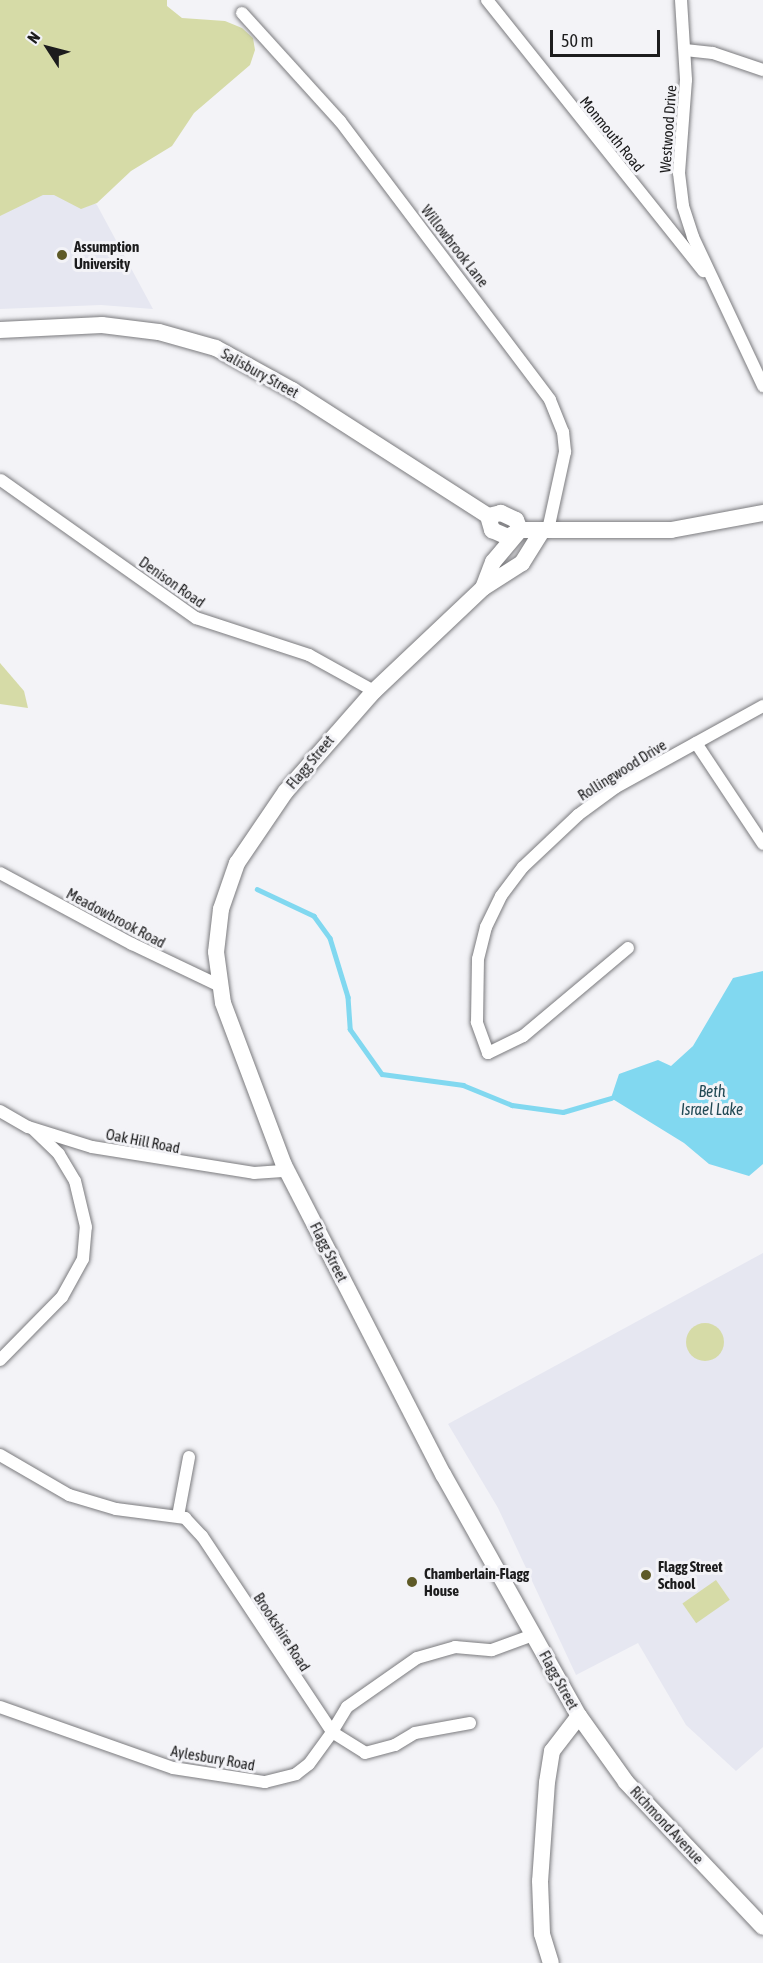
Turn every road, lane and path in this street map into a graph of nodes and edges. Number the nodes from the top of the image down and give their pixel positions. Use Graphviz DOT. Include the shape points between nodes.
graph roads {
  1 [pos="487,0"];
  2 [pos="681,0"];
  3 [pos="242,13"];
  4 [pos="686,50"];
  5 [pos="763,70"];
  6 [pos="715,286"];
  7 [pos="0,330"];
  8 [pos="763,386"];
  9 [pos="1,480"];
  10 [pos="763,513"];
  11 [pos="520,530"];
  12 [pos="545,531"];
  13 [pos="483,588"];
  14 [pos="374,691"];
  15 [pos="763,706"];
  16 [pos="696,743"];
  17 [pos="763,844"];
  18 [pos="0,873"];
  19 [pos="628,948"];
  20 [pos="220,986"];
  21 [pos="0,1111"];
  22 [pos="28,1126"];
  23 [pos="286,1171"];
  24 [pos="0,1360"];
  25 [pos="0,1455"];
  26 [pos="189,1457"];
  27 [pos="178,1516"];
  28 [pos="533,1635"];
  29 [pos="0,1707"];
  30 [pos="579,1716"];
  31 [pos="470,1723"];
  32 [pos="333,1732"];
  33 [pos="763,1927"];
  34 [pos="552,1963"];
  1 -- 6 [label="street, Monmouth Road"];
  2 -- 4 [label="street, Westwood Drive"];
  3 -- 12 [label="street, Willowbrook Lane" via="340,121 543,387 557,413 565,442 562,472"];
  4 -- 5 [label="street" via="713,53"];
  4 -- 6 [label="street, Westwood Drive" via="680,189 687,222"];
  6 -- 8 [label="street, Westwood Drive"];
  7 -- 11 [label="street, Salisbury Street" via="111,325 159,332 216,348 292,390 488,516 492,530 508,537"];
  9 -- 14 [label="street, Denison Road" via="196,618 309,655"];
  10 -- 12 [label="street, Salisbury Street" via="671,530"];
  11 -- 12 [label="street, Salisbury Street"];
  11 -- 13 [label="street, Flagg Street" via="493,562"];
  12 -- 13 [label="street, Flagg Street" via="522,563"];
  13 -- 14 [label="street, Flagg Street"];
  14 -- 20 [label="street, Flagg Street" via="286,791 237,863 218,923"];
  15 -- 16 [label="street, Rollingwood Drive"];
  16 -- 17 [label="street"];
  16 -- 19 [label="street, Rollingwood Drive" via="616,787 578,815 523,867 501,896 486,927 478,959 477,1022 488,1053 523,1036"];
  18 -- 20 [label="street, Meadowbrook Road"];
  20 -- 23 [label="street, Flagg Street" via="254,1093"];
  21 -- 22 [label="street, Oak Hill Road"];
  22 -- 23 [label="street, Oak Hill Road" via="92,1147 178,1164 254,1173"];
  22 -- 24 [label="street" via="59,1154 75,1181 83,1210 85,1244 78,1273 62,1298"];
  23 -- 28 [label="street, Flagg Street" via="443,1474"];
  25 -- 27 [label="street" via="69,1495 116,1509"];
  26 -- 27 [label="street"];
  27 -- 32 [label="street, Brookshire Road" via="202,1536"];
  28 -- 30 [label="street, Flagg Street"];
  28 -- 32 [label="street" via="492,1650 455,1647 417,1658 347,1707"];
  29 -- 32 [label="street, Aylesbury Road" via="144,1759 248,1781 265,1782 296,1774 309,1764"];
  30 -- 33 [label="street, Richmond Avenue" via="626,1782"];
  30 -- 34 [label="street, Flagg Street" via="552,1751 547,1782 540,1881 542,1934"];
  31 -- 32 [label="street" via="415,1732 395,1745 365,1753"];
}
